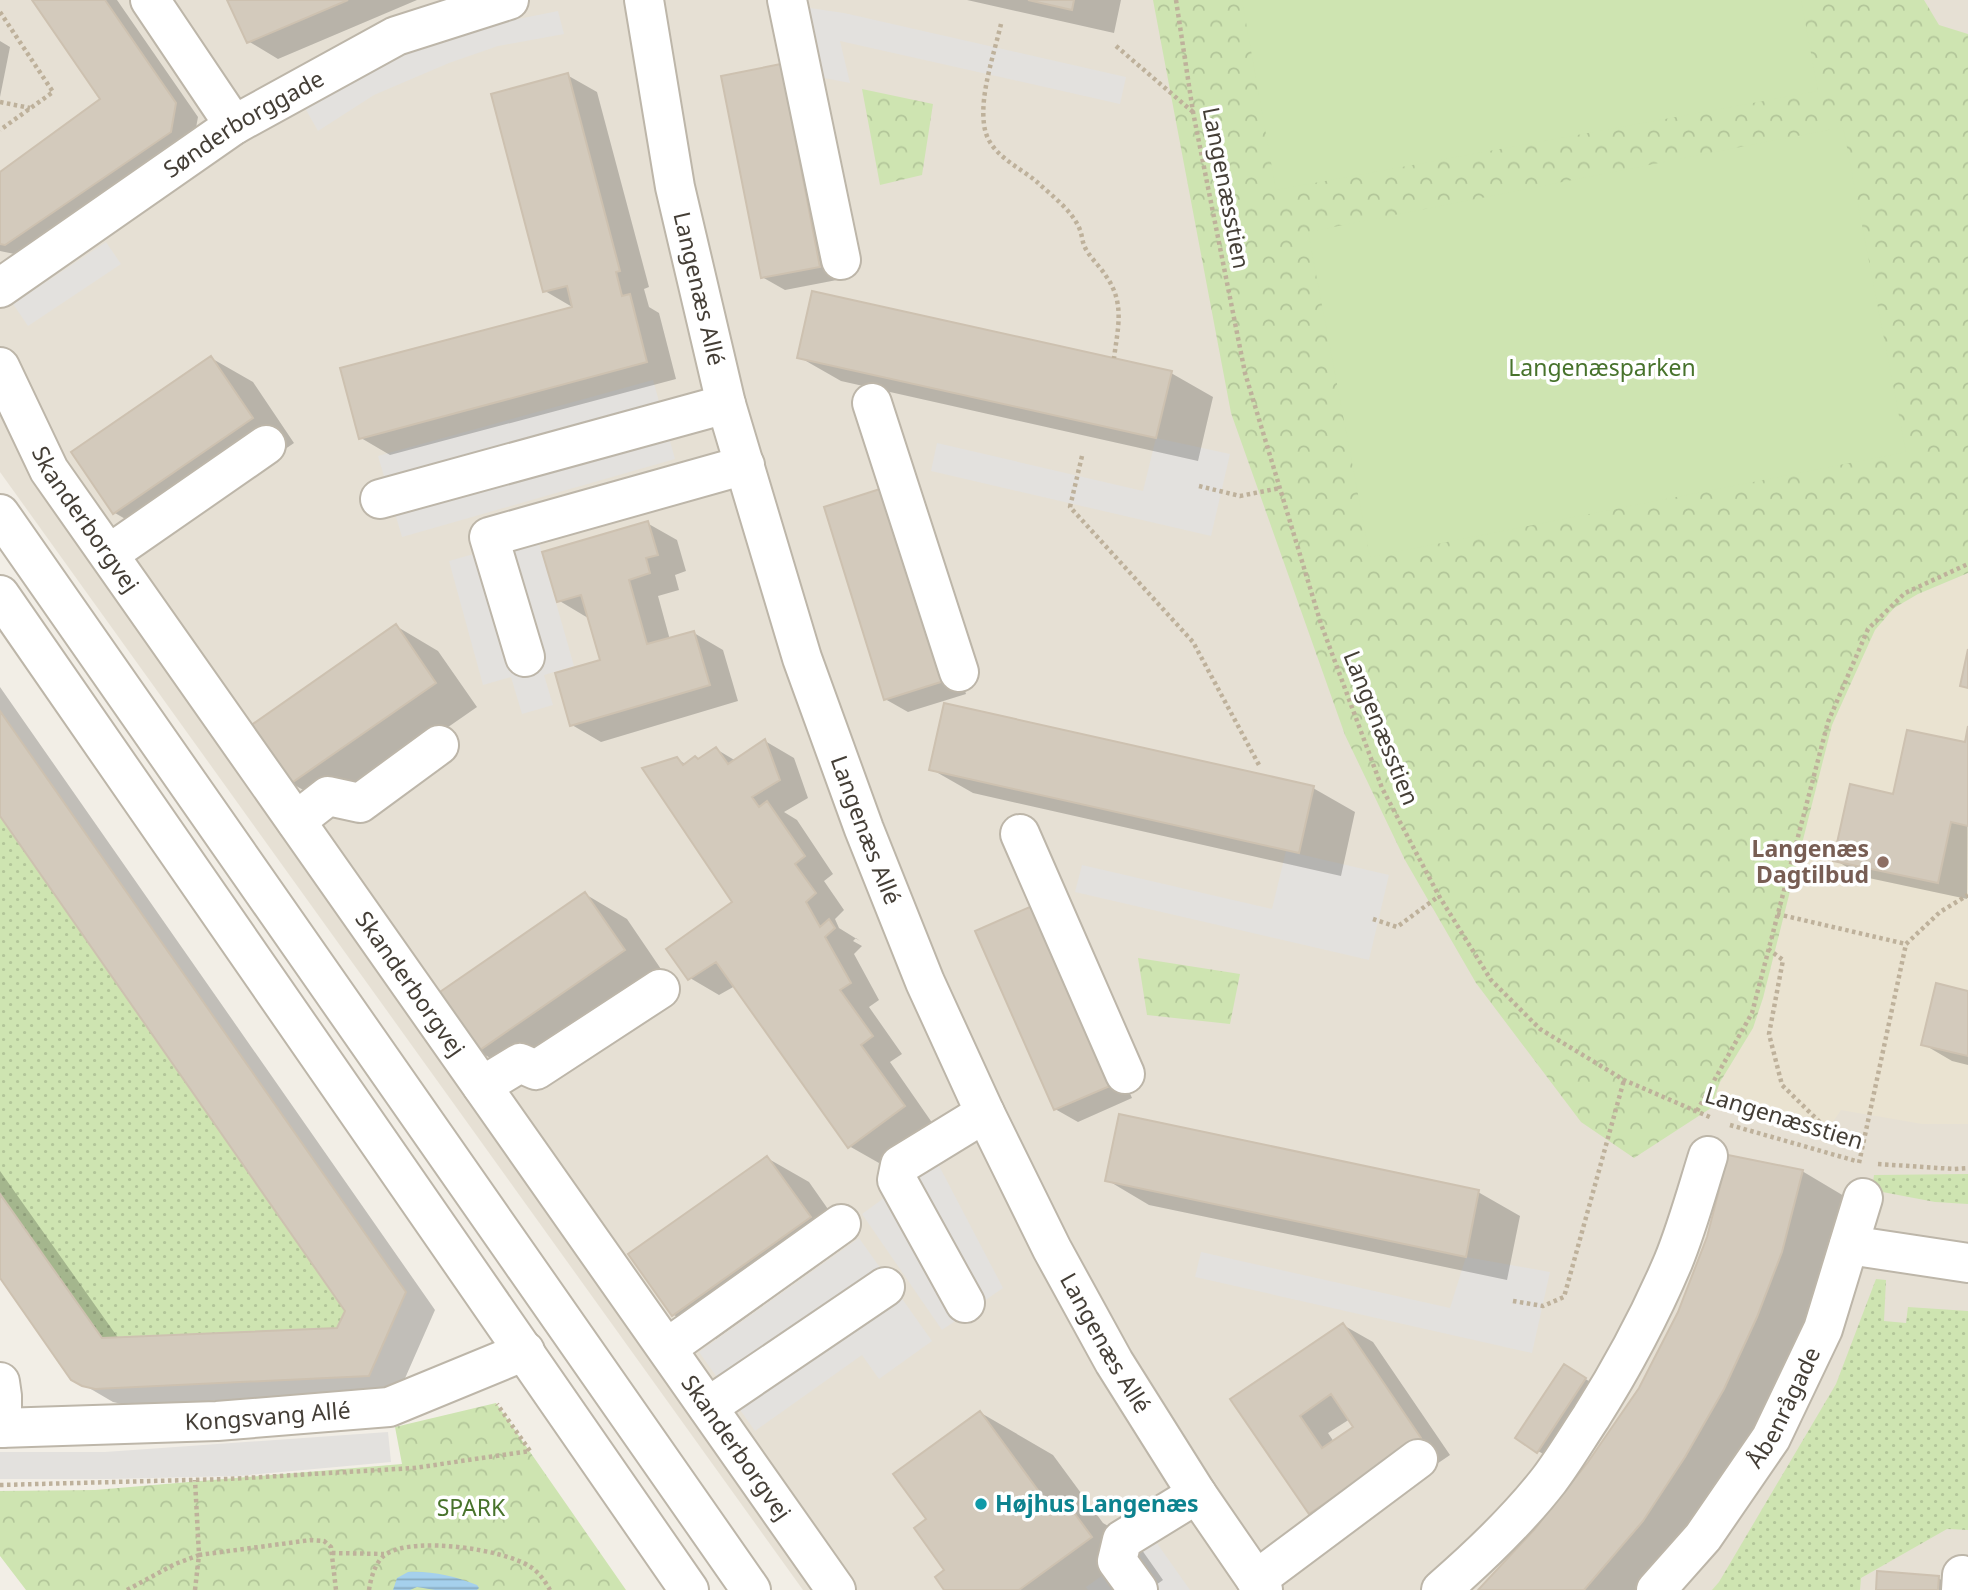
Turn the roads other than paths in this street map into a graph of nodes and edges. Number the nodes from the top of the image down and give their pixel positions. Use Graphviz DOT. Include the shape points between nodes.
graph roads {
  1 [pos="150,0"];
  2 [pos="509,0"];
  3 [pos="644,0"];
  4 [pos="787,0"];
  5 [pos="234,125"];
  6 [pos="841,260"];
  7 [pos="0,289"];
  8 [pos="0,367"];
  9 [pos="872,403"];
  10 [pos="726,404"];
  11 [pos="266,444"];
  12 [pos="745,465"];
  13 [pos="380,499"];
  14 [pos="0,514"];
  15 [pos="109,554"];
  16 [pos="0,595"];
  17 [pos="525,657"];
  18 [pos="959,671"];
  19 [pos="439,745"];
  20 [pos="296,821"];
  21 [pos="1020,834"];
  22 [pos="660,989"];
  23 [pos="1125,1074"];
  24 [pos="482,1086"];
  25 [pos="985,1113"];
  26 [pos="1717,1133"];
  27 [pos="1861,1180"];
  28 [pos="841,1224"];
  29 [pos="1849,1245"];
  30 [pos="1968,1263"];
  31 [pos="885,1287"];
  32 [pos="965,1303"];
  33 [pos="667,1349"];
  34 [pos="525,1352"];
  35 [pos="0,1382"];
  36 [pos="708,1407"];
  37 [pos="1,1428"];
  38 [pos="1418,1459"];
  39 [pos="1197,1494"];
  40 [pos="1259,1585"];
  41 [pos="688,1590"];
  42 [pos="751,1590"];
  43 [pos="836,1590"];
  44 [pos="1138,1590"];
  45 [pos="1441,1590"];
  46 [pos="1656,1590"];
  1 -- 5 [label="street"];
  2 -- 5 [label="street, Sønderborggade" via="396,36"];
  3 -- 10 [label="street, Langenæs Allé" via="675,187"];
  4 -- 6 [label="street"];
  5 -- 7 [label="street, Sønderborggade"];
  8 -- 15 [label="street, Skanderborgvej" via="49,470"];
  9 -- 18 [label="street"];
  10 -- 12 [label="street, Langenæs Allé"];
  10 -- 13 [label="street"];
  11 -- 15 [label="street"];
  12 -- 17 [label="street" via="489,537"];
  12 -- 25 [label="street, Langenæs Allé" via="802,658 864,829 925,982"];
  14 -- 42 [label="street"];
  15 -- 20 [label="street, Skanderborgvej"];
  16 -- 34 [label="street"];
  19 -- 20 [label="street" via="360,803 328,796"];
  20 -- 24 [label="street, Skanderborgvej"];
  21 -- 23 [label="street"];
  22 -- 24 [label="street" via="536,1070 520,1063"];
  24 -- 33 [label="street, Skanderborgvej"];
  25 -- 32 [label="street" via="900,1165 897,1180"];
  25 -- 39 [label="street, Langenæs Allé" via="1114,1362"];
  26 -- 45 [label="street" via="1673,1261 1611,1385 1549,1480"];
  27 -- 29 [label="street, Åbenrågade"];
  28 -- 33 [label="street"];
  29 -- 30 [label="street"];
  29 -- 46 [label="street, Åbenrågade" via="1823,1329 1771,1438 1703,1537"];
  31 -- 36 [label="street"];
  33 -- 36 [label="street, Skanderborgvej"];
  34 -- 37 [label="street, Kongsvang Allé" via="390,1407 217,1421"];
  34 -- 41 [label="street"];
  35 -- 37 [label="street"];
  36 -- 43 [label="street, Skanderborgvej"];
  38 -- 40 [label="street"];
  39 -- 40 [label="street, Langenæs Allé"];
  39 -- 44 [label="street" via="1122,1540 1117,1561"];
}
